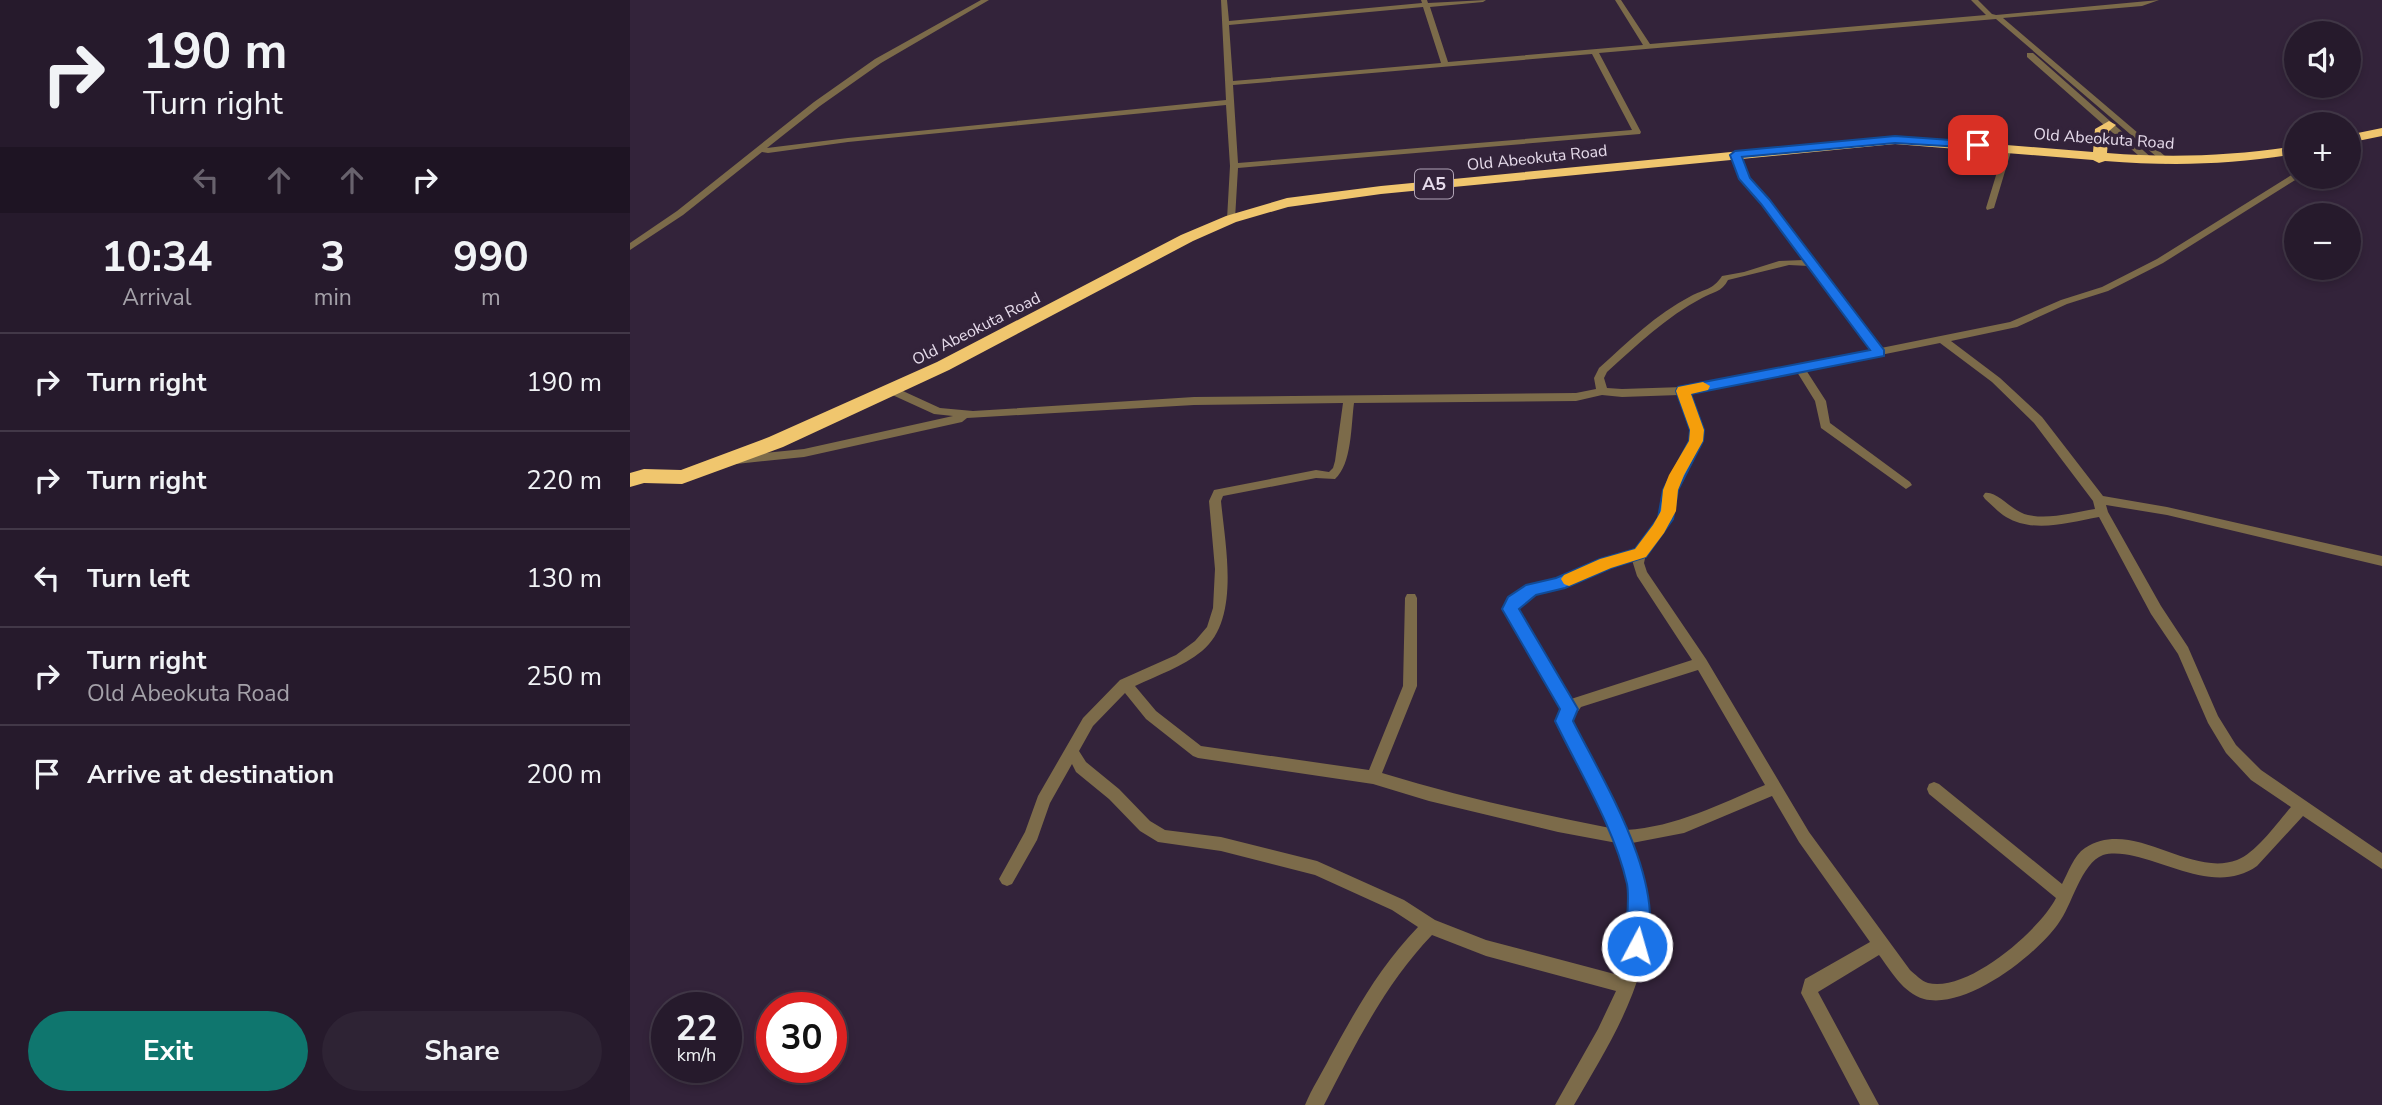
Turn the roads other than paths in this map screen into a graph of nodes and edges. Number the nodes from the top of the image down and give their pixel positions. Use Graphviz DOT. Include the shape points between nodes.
graph roads {
  1 [pos="986,0"];
  2 [pos="1224,0"];
  3 [pos="1483,0"];
  4 [pos="1618,0"];
  5 [pos="1974,0"];
  6 [pos="2155,0"];
  7 [pos="1425,3"];
  8 [pos="1992,17"];
  9 [pos="1224,23"];
  10 [pos="1647,46"];
  11 [pos="1594,51"];
  12 [pos="1446,64"];
  13 [pos="1231,83"];
  14 [pos="1229,102"];
  15 [pos="2109,125"];
  16 [pos="2124,125"];
  17 [pos="2382,132"];
  18 [pos="2361,136"];
  19 [pos="761,148"];
  20 [pos="2008,148"];
  21 [pos="2284,152"];
  22 [pos="1735,155"];
  23 [pos="2099,159"];
  24 [pos="2150,161"];
  25 [pos="2168,162"];
  26 [pos="1234,166"];
  27 [pos="2284,184"];
  28 [pos="1990,208"];
  29 [pos="1231,219"];
  30 [pos="630,247"];
  31 [pos="1812,264"];
  32 [pos="1943,340"];
  33 [pos="1879,353"];
  34 [pos="1798,367"];
  35 [pos="892,390"];
  36 [pos="1602,391"];
  37 [pos="1683,391"];
  38 [pos="1349,400"];
  39 [pos="973,415"];
  40 [pos="728,461"];
  41 [pos="630,480"];
  42 [pos="1906,485"];
  43 [pos="1989,496"];
  44 [pos="2101,506"];
  45 [pos="1640,553"];
  46 [pos="2382,561"];
  47 [pos="1411,598"];
  48 [pos="1701,663"];
  49 [pos="1125,684"];
  50 [pos="1569,709"];
  51 [pos="1071,750"];
  52 [pos="1373,777"];
  53 [pos="1774,788"];
  54 [pos="1934,789"];
  55 [pos="2300,808"];
  56 [pos="1621,837"];
  57 [pos="2382,862"];
  58 [pos="1007,879"];
  59 [pos="2066,897"];
  60 [pos="1430,926"];
  61 [pos="1881,945"];
  62 [pos="1626,985"];
  63 [pos="1314,1105"];
  64 [pos="1564,1105"];
  65 [pos="1870,1105"];
  1 -- 19 [label="street" via="878,61"];
  2 -- 9 [label="street"];
  3 -- 7 [label="street"];
  4 -- 10 [label="street"];
  5 -- 8 [label="street"];
  6 -- 8 [label="street"];
  7 -- 9 [label="street"];
  7 -- 12 [label="street"];
  8 -- 10 [label="street"];
  8 -- 15 [label="street"];
  8 -- 16 [label="street"];
  9 -- 13 [label="street"];
  10 -- 11 [label="street"];
  11 -- 12 [label="street"];
  11 -- 26 [label="street" via="1637,132"];
  12 -- 13 [label="street"];
  13 -- 14 [label="street"];
  14 -- 19 [label="street" via="768,151"];
  14 -- 26 [label="street"];
  15 -- 16 [label="street"];
  15 -- 23 [label="highway" via="2102,129"];
  15 -- 24 [label="street"];
  16 -- 25 [label="street"];
  17 -- 18 [label="highway"];
  19 -- 30 [label="street"];
  20 -- 22 [label="highway, Old Abeokuta Road / A5" via="1895,140"];
  20 -- 23 [label="highway, Old Abeokuta Road / A5"];
  20 -- 28 [label="street"];
  21 -- 25 [label="highway, Old Abeokuta Road / A5"];
  22 -- 29 [label="highway, Old Abeokuta Road / A5" via="1329,196"];
  22 -- 31 [label="street" via="1744,179"];
  23 -- 24 [label="highway, Old Abeokuta Road / A5"];
  24 -- 25 [label="highway, Old Abeokuta Road / A5"];
  26 -- 29 [label="street"];
  27 -- 32 [label="street" via="2208,233 2105,289 2013,325"];
  29 -- 35 [label="highway, Old Abeokuta Road / A5" via="1153,254"];
  31 -- 33 [label="street"];
  31 -- 36 [label="street" via="1785,261 1744,278 1725,278 1720,287 1677,306 1603,370 1599,378"];
  32 -- 33 [label="street"];
  32 -- 44 [label="street" via="1996,380 2038,420"];
  33 -- 34 [label="street"];
  34 -- 37 [label="street"];
  34 -- 42 [label="street" via="1817,393 1825,425"];
  35 -- 39 [label="street" via="938,411"];
  35 -- 40 [label="highway, Old Abeokuta Road / A5"];
  36 -- 37 [label="street"];
  36 -- 38 [label="street" via="1576,397"];
  37 -- 45 [label="street" via="1697,430 1696,441 1671,490 1665,519"];
  38 -- 39 [label="street" via="1194,401"];
  38 -- 49 [label="street" via="1341,461 1331,476 1316,474 1218,493 1221,569 1213,629 1181,659"];
  39 -- 40 [label="street" via="804,453"];
  40 -- 41 [label="highway, Old Abeokuta Road / A5" via="682,477"];
  43 -- 44 [label="street" via="2024,520"];
  44 -- 46 [label="street" via="2167,511"];
  44 -- 55 [label="street" via="2183,651 2231,748 2256,775"];
  45 -- 48 [label="street" via="1641,573"];
  45 -- 50 [label="street" via="1559,584 1532,589 1513,602 1511,609"];
  47 -- 52 [label="street" via="1410,686"];
  48 -- 50 [label="street"];
  48 -- 53 [label="street"];
  49 -- 51 [label="street" via="1088,722"];
  49 -- 52 [label="street" via="1152,715 1198,752"];
  50 -- 56 [label="street" via="1564,721"];
  51 -- 58 [label="street"];
  51 -- 60 [label="street" via="1081,767 1163,837 1222,844 1317,868 1398,905"];
  52 -- 56 [label="street"];
  53 -- 56 [label="street" via="1684,826"];
  53 -- 61 [label="street"];
  54 -- 59 [label="street"];
  55 -- 57 [label="street"];
  55 -- 59 [label="street" via="2245,865 2228,871 2197,868 2107,845 2089,854"];
  56 -- 62 [label="street" via="1640,905 1637,946"];
  59 -- 61 [label="street" via="2053,919 2020,950 1980,979 1945,993 1924,991 1904,976"];
  60 -- 62 [label="street" via="1486,948"];
  60 -- 63 [label="street" via="1383,979"];
  61 -- 65 [label="street" via="1811,985 1809,993"];
  62 -- 64 [label="street" via="1611,1025"];
}
